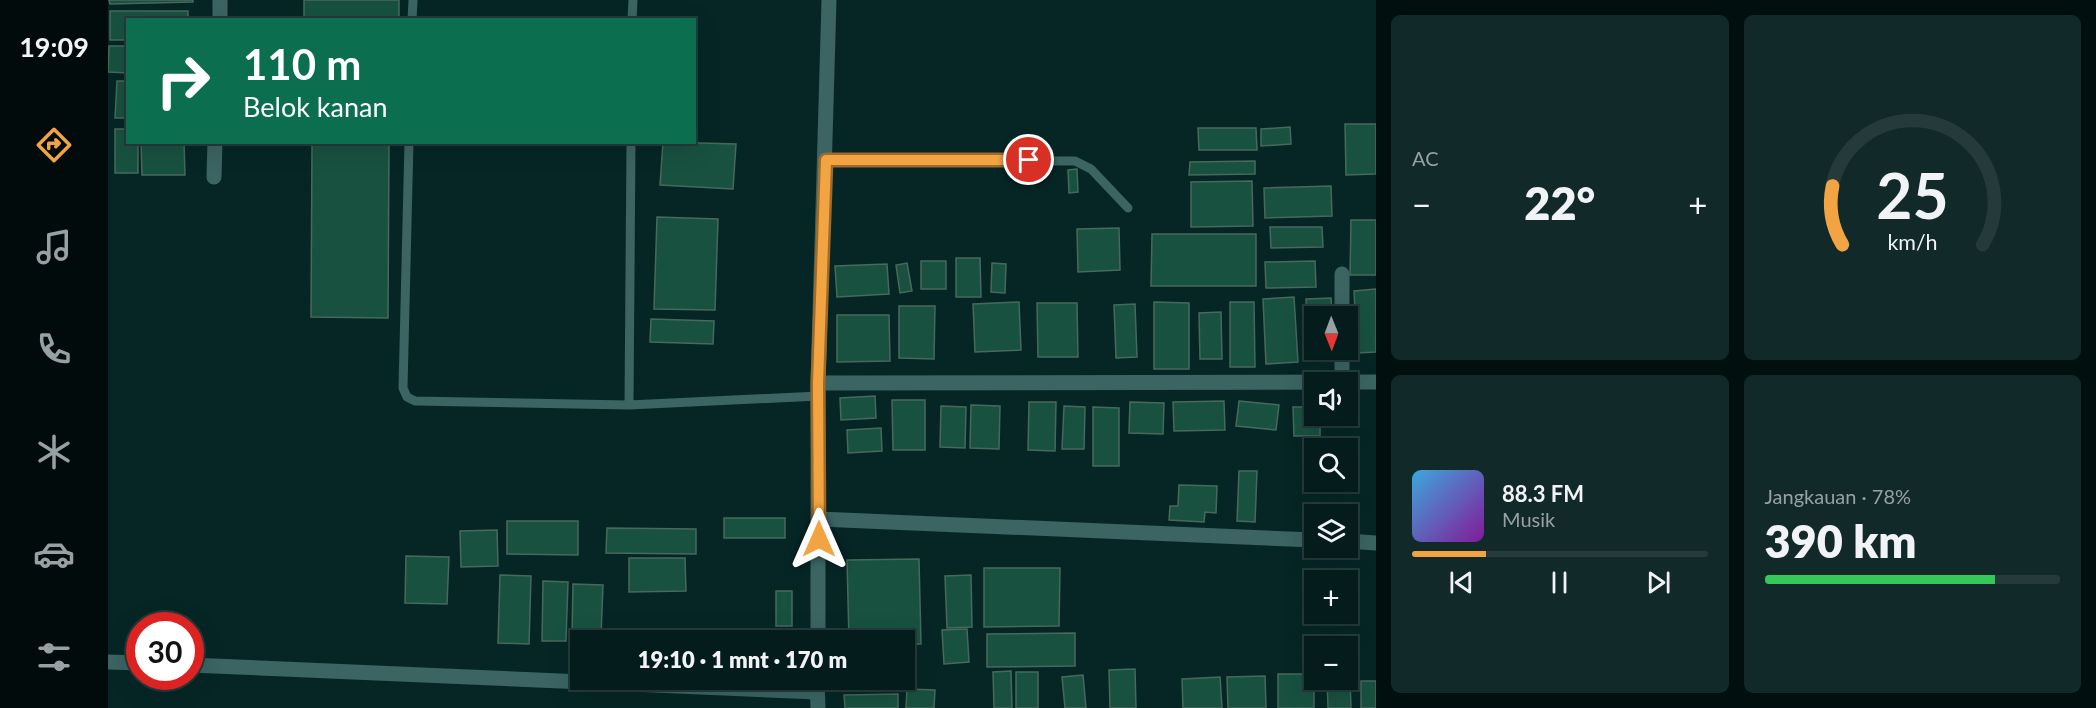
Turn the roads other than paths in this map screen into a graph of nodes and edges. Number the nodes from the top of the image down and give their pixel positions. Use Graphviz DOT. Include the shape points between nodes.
graph roads {
  1 [pos="220,0"];
  2 [pos="413,0"];
  3 [pos="633,0"];
  4 [pos="829,0"];
  5 [pos="220,18"];
  6 [pos="412,18"];
  7 [pos="632,18"];
  8 [pos="215,144"];
  9 [pos="410,144"];
  10 [pos="632,144"];
  11 [pos="826,160"];
  12 [pos="214,177"];
  13 [pos="1128,208"];
  14 [pos="1342,274"];
  15 [pos="1342,306"];
  16 [pos="1376,381"];
  17 [pos="1358,382"];
  18 [pos="1304,383"];
  19 [pos="819,390"];
  20 [pos="630,405"];
  21 [pos="819,519"];
  22 [pos="1304,540"];
  23 [pos="1358,542"];
  24 [pos="1376,543"];
  25 [pos="818,630"];
  26 [pos="108,662"];
  27 [pos="126,663"];
  28 [pos="204,665"];
  29 [pos="570,678"];
  30 [pos="817,690"];
  31 [pos="818,708"];
  1 -- 5 [label="street"];
  2 -- 6 [label="lane"];
  3 -- 7 [label="lane"];
  4 -- 11 [label="street"];
  8 -- 12 [label="street"];
  9 -- 20 [label="lane" via="404,388 407,397 415,401"];
  10 -- 20 [label="lane"];
  11 -- 13 [label="lane" via="1075,161 1091,169"];
  11 -- 19 [label="street"];
  14 -- 15 [label="street"];
  16 -- 17 [label="street"];
  18 -- 19 [label="street"];
  19 -- 20 [label="lane"];
  19 -- 21 [label="street"];
  21 -- 22 [label="street"];
  21 -- 25 [label="street"];
  23 -- 24 [label="street"];
  26 -- 27 [label="street"];
  28 -- 29 [label="street"];
  30 -- 31 [label="street"];
}
